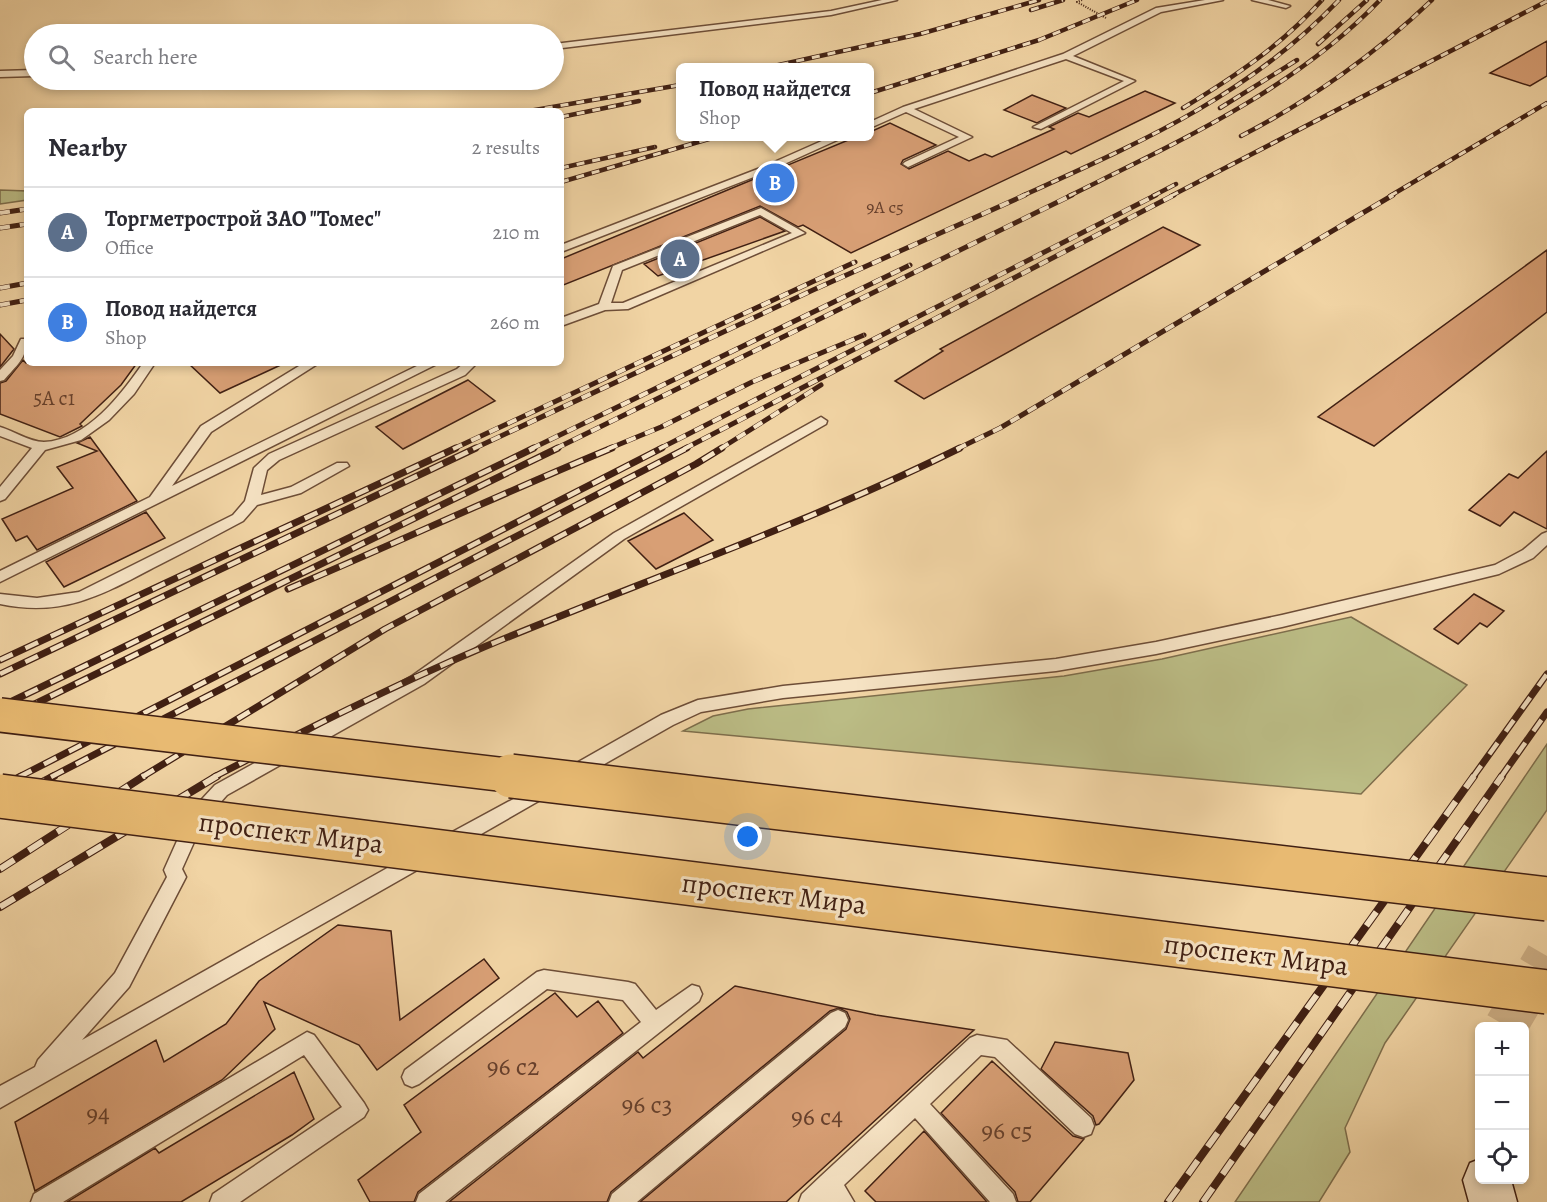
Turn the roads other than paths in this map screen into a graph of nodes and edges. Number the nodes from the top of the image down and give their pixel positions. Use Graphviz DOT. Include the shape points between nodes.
graph roads {
  1 [pos="893,0"];
  2 [pos="1219,0"];
  3 [pos="1256,0"];
  4 [pos="1286,6"];
  5 [pos="564,46"];
  6 [pos="1066,56"];
  7 [pos="0,74"];
  8 [pos="24,74"];
  9 [pos="906,109"];
  10 [pos="874,123"];
  11 [pos="1038,128"];
  12 [pos="830,141"];
  13 [pos="908,164"];
  14 [pos="564,248"];
  15 [pos="604,306"];
  16 [pos="564,321"];
  17 [pos="24,344"];
  18 [pos="146,366"];
  19 [pos="308,366"];
  20 [pos="427,366"];
  21 [pos="468,366"];
  22 [pos="0,377"];
  23 [pos="820,421"];
  24 [pos="0,431"];
  25 [pos="41,446"];
  26 [pos="342,466"];
  27 [pos="0,496"];
  28 [pos="153,502"];
  29 [pos="252,502"];
  30 [pos="1547,537"];
  31 [pos="0,577"];
  32 [pos="0,599"];
  33 [pos="0,716"];
  34 [pos="0,796"];
  35 [pos="1547,899"];
  36 [pos="1547,992"];
  37 [pos="692,994"];
  38 [pos="838,1020"];
  39 [pos="654,1023"];
  40 [pos="37,1076"];
  41 [pos="412,1077"];
  42 [pos="0,1098"];
  43 [pos="915,1104"];
  44 [pos="1083,1126"];
  45 [pos="829,1184"];
  46 [pos="1488,1184"];
  47 [pos="42,1202"];
  48 [pos="221,1202"];
  49 [pos="427,1202"];
  50 [pos="620,1202"];
  51 [pos="810,1202"];
  52 [pos="843,1202"];
  53 [pos="1005,1202"];
  54 [pos="1493,1202"];
  1 -- 5 [label="lane" via="831,13"];
  2 -- 6 [label="lane" via="1159,10"];
  3 -- 4 [label="lane"];
  6 -- 9 [label="lane"];
  6 -- 11 [label="lane" via="1131,81"];
  7 -- 8 [label="lane"];
  9 -- 10 [label="lane"];
  9 -- 13 [label="lane" via="967,137"];
  12 -- 14 [label="lane"];
  15 -- 15 [label="lane" via="624,307 800,233 761,211 617,268"];
  15 -- 16 [label="lane"];
  17 -- 22 [label="lane"];
  18 -- 25 [label="lane" via="134,387 73,441"];
  19 -- 28 [label="lane" via="206,429"];
  20 -- 28 [label="lane"];
  21 -- 29 [label="lane" via="274,457 261,468"];
  23 -- 40 [label="lane" via="619,536 418,680 221,790 196,817 173,870 177,877 122,980"];
  24 -- 25 [label="lane"];
  25 -- 27 [label="lane"];
  26 -- 29 [label="lane" via="296,490"];
  28 -- 31 [label="lane"];
  29 -- 32 [label="lane" via="238,518 77,599 31,605"];
  30 -- 40 [label="lane" via="1528,554 1499,569 1156,648 1056,665 783,692 698,706"];
  33 -- 35 [label="main road, bridge"];
  34 -- 36 [label="main road, проспект Мира, bridge"];
  37 -- 39 [label="lane"];
  38 -- 50 [label="lane"];
  39 -- 41 [label="lane" via="628,991 544,980"];
  39 -- 49 [label="lane"];
  40 -- 42 [label="lane"];
  43 -- 44 [label="lane" via="977,1045 1000,1047"];
  43 -- 45 [label="lane"];
  43 -- 53 [label="lane"];
  45 -- 51 [label="lane"];
  45 -- 52 [label="lane"];
  46 -- 54 [label="street"];
  47 -- 48 [label="lane" via="307,1042 357,1110"];
}
